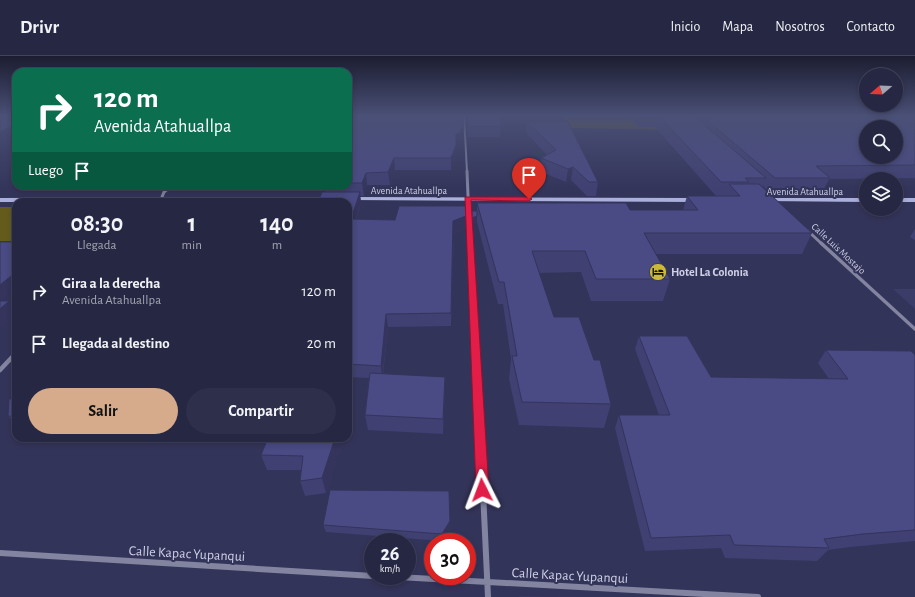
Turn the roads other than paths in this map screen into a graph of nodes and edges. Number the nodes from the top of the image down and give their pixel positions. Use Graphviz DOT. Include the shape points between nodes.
graph roads {
  1 [pos="465,140"];
  2 [pos="768,195"];
  3 [pos="467,198"];
  4 [pos="352,199"];
  5 [pos="0,200"];
  6 [pos="12,200"];
  7 [pos="704,200"];
  8 [pos="759,200"];
  9 [pos="774,200"];
  10 [pos="859,200"];
  11 [pos="903,200"];
  12 [pos="915,200"];
  13 [pos="780,205"];
  14 [pos="804,227"];
  15 [pos="915,329"];
  16 [pos="12,357"];
  17 [pos="0,370"];
  18 [pos="0,553"];
  19 [pos="364,575"];
  20 [pos="416,578"];
  21 [pos="487,582"];
  22 [pos="488,597"];
  23 [pos="758,597"];
  1 -- 3 [label="street"];
  2 -- 9 [label="street"];
  3 -- 4 [label="main road, Avenida Atahuallpa"];
  3 -- 7 [label="main road, Avenida Atahuallpa"];
  3 -- 21 [label="street"];
  5 -- 6 [label="main road"];
  8 -- 9 [label="main road, Avenida Atahuallpa"];
  9 -- 10 [label="main road, Avenida Atahuallpa"];
  9 -- 13 [label="street"];
  11 -- 12 [label="main road"];
  14 -- 15 [label="street, Calle Luis Mostajo"];
  16 -- 17 [label="street"];
  18 -- 19 [label="street, Calle Kapac Yupanqui"];
  20 -- 21 [label="street, Calle Kapac Yupanqui"];
  21 -- 22 [label="street"];
  21 -- 23 [label="street, Calle Kapac Yupanqui"];
}
